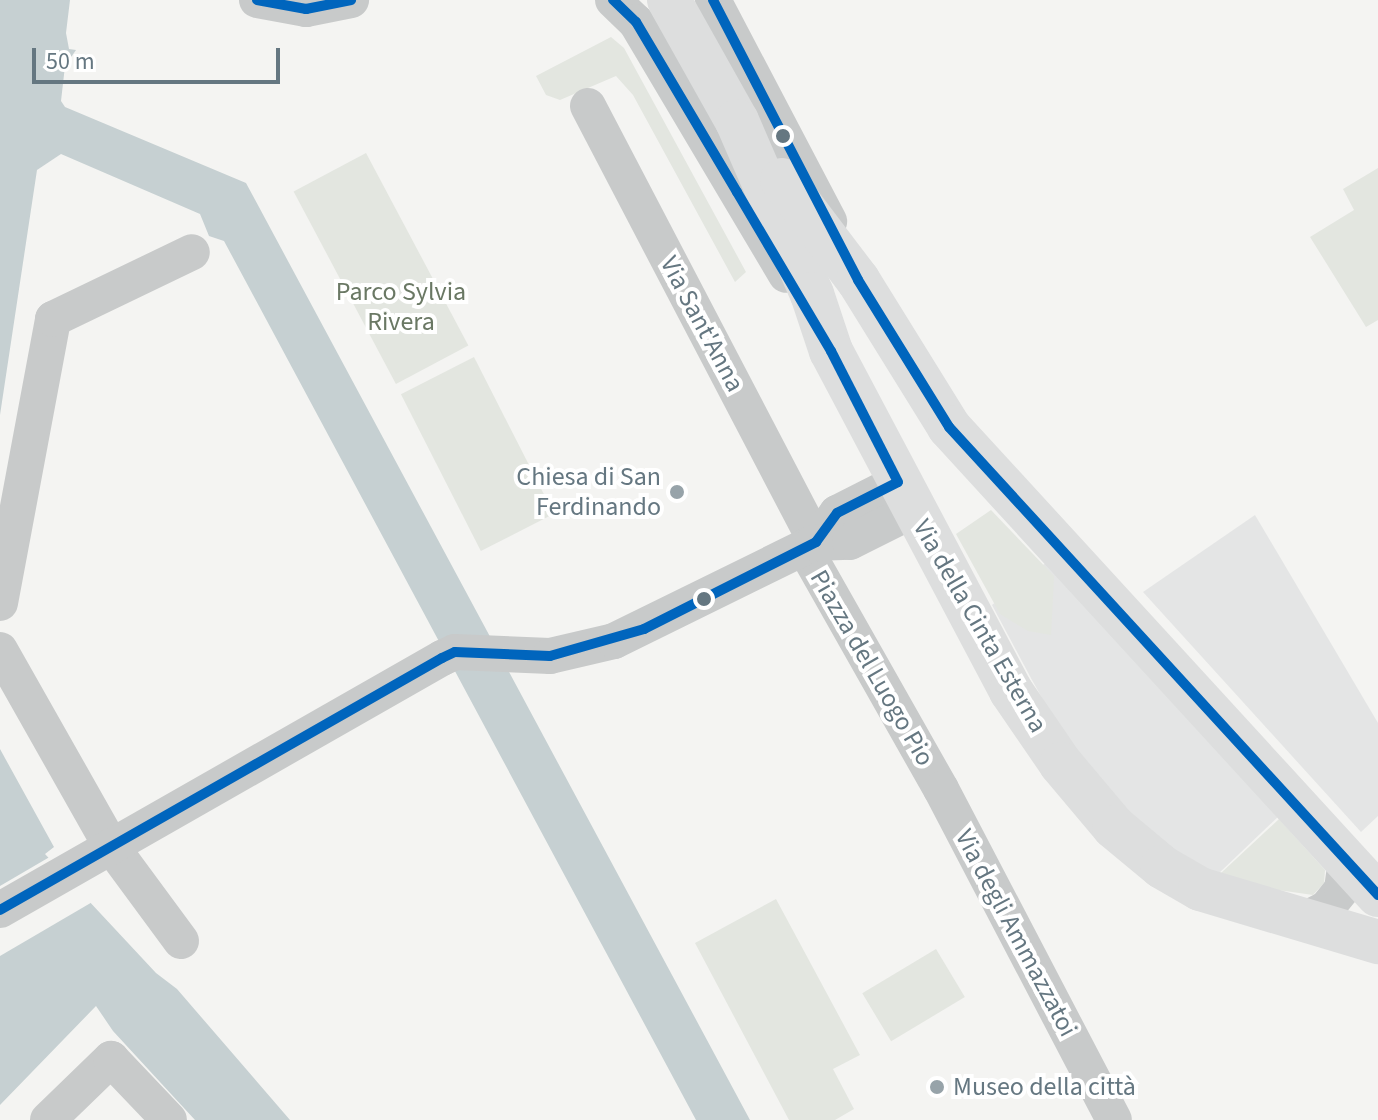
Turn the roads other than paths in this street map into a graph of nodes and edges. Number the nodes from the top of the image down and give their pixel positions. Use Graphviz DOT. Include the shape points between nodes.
graph roads {
  1 [pos="257,0"];
  2 [pos="351,0"];
  3 [pos="613,0"];
  4 [pos="669,0"];
  5 [pos="713,0"];
  6 [pos="588,106"];
  7 [pos="737,121"];
  8 [pos="192,252"];
  9 [pos="858,280"];
  10 [pos="831,351"];
  11 [pos="906,496"];
  12 [pos="810,545"];
  13 [pos="0,603"];
  14 [pos="0,650"];
  15 [pos="941,789"];
  16 [pos="111,846"];
  17 [pos="1346,861"];
  18 [pos="1378,895"];
  19 [pos="0,910"];
  20 [pos="1304,920"];
  21 [pos="181,941"];
  22 [pos="1378,942"];
  23 [pos="48,1120"];
  24 [pos="169,1120"];
  25 [pos="1114,1120"];
  1 -- 2 [label="street" via="306,9"];
  3 -- 10 [label="street, Via della Cinta Esterna" via="636,22"];
  4 -- 7 [label="main road, Via della Cinta Esterna"];
  5 -- 9 [label="street, Via della Cinta Esterna"];
  6 -- 12 [label="street, Via Sant'Anna"];
  7 -- 9 [label="main road, Via della Cinta Esterna"];
  7 -- 10 [label="main road, Via della Cinta Esterna"];
  8 -- 13 [label="street" via="53,319"];
  9 -- 17 [label="main road, Via della Cinta Esterna" via="949,427"];
  10 -- 11 [label="main road, Via della Cinta Esterna"];
  11 -- 12 [label="street, Piazza del Luogo Pio" via="837,513"];
  11 -- 20 [label="main road, Via della Cinta Esterna" via="1011,691 1114,827 1200,889"];
  12 -- 15 [label="street, Piazza del Luogo Pio"];
  12 -- 16 [label="street, Piazza del Luogo Pio" via="644,629 581,650 511,658 455,652"];
  14 -- 16 [label="street"];
  15 -- 25 [label="street, Via degli Ammazzatoi"];
  16 -- 19 [label="street"];
  16 -- 21 [label="street"];
  17 -- 18 [label="main road, Via della Cinta Esterna"];
  17 -- 20 [label="street" via="1342,889 1326,909"];
  20 -- 22 [label="main road, Via della Cinta Esterna"];
  23 -- 24 [label="street" via="111,1059"];
}
